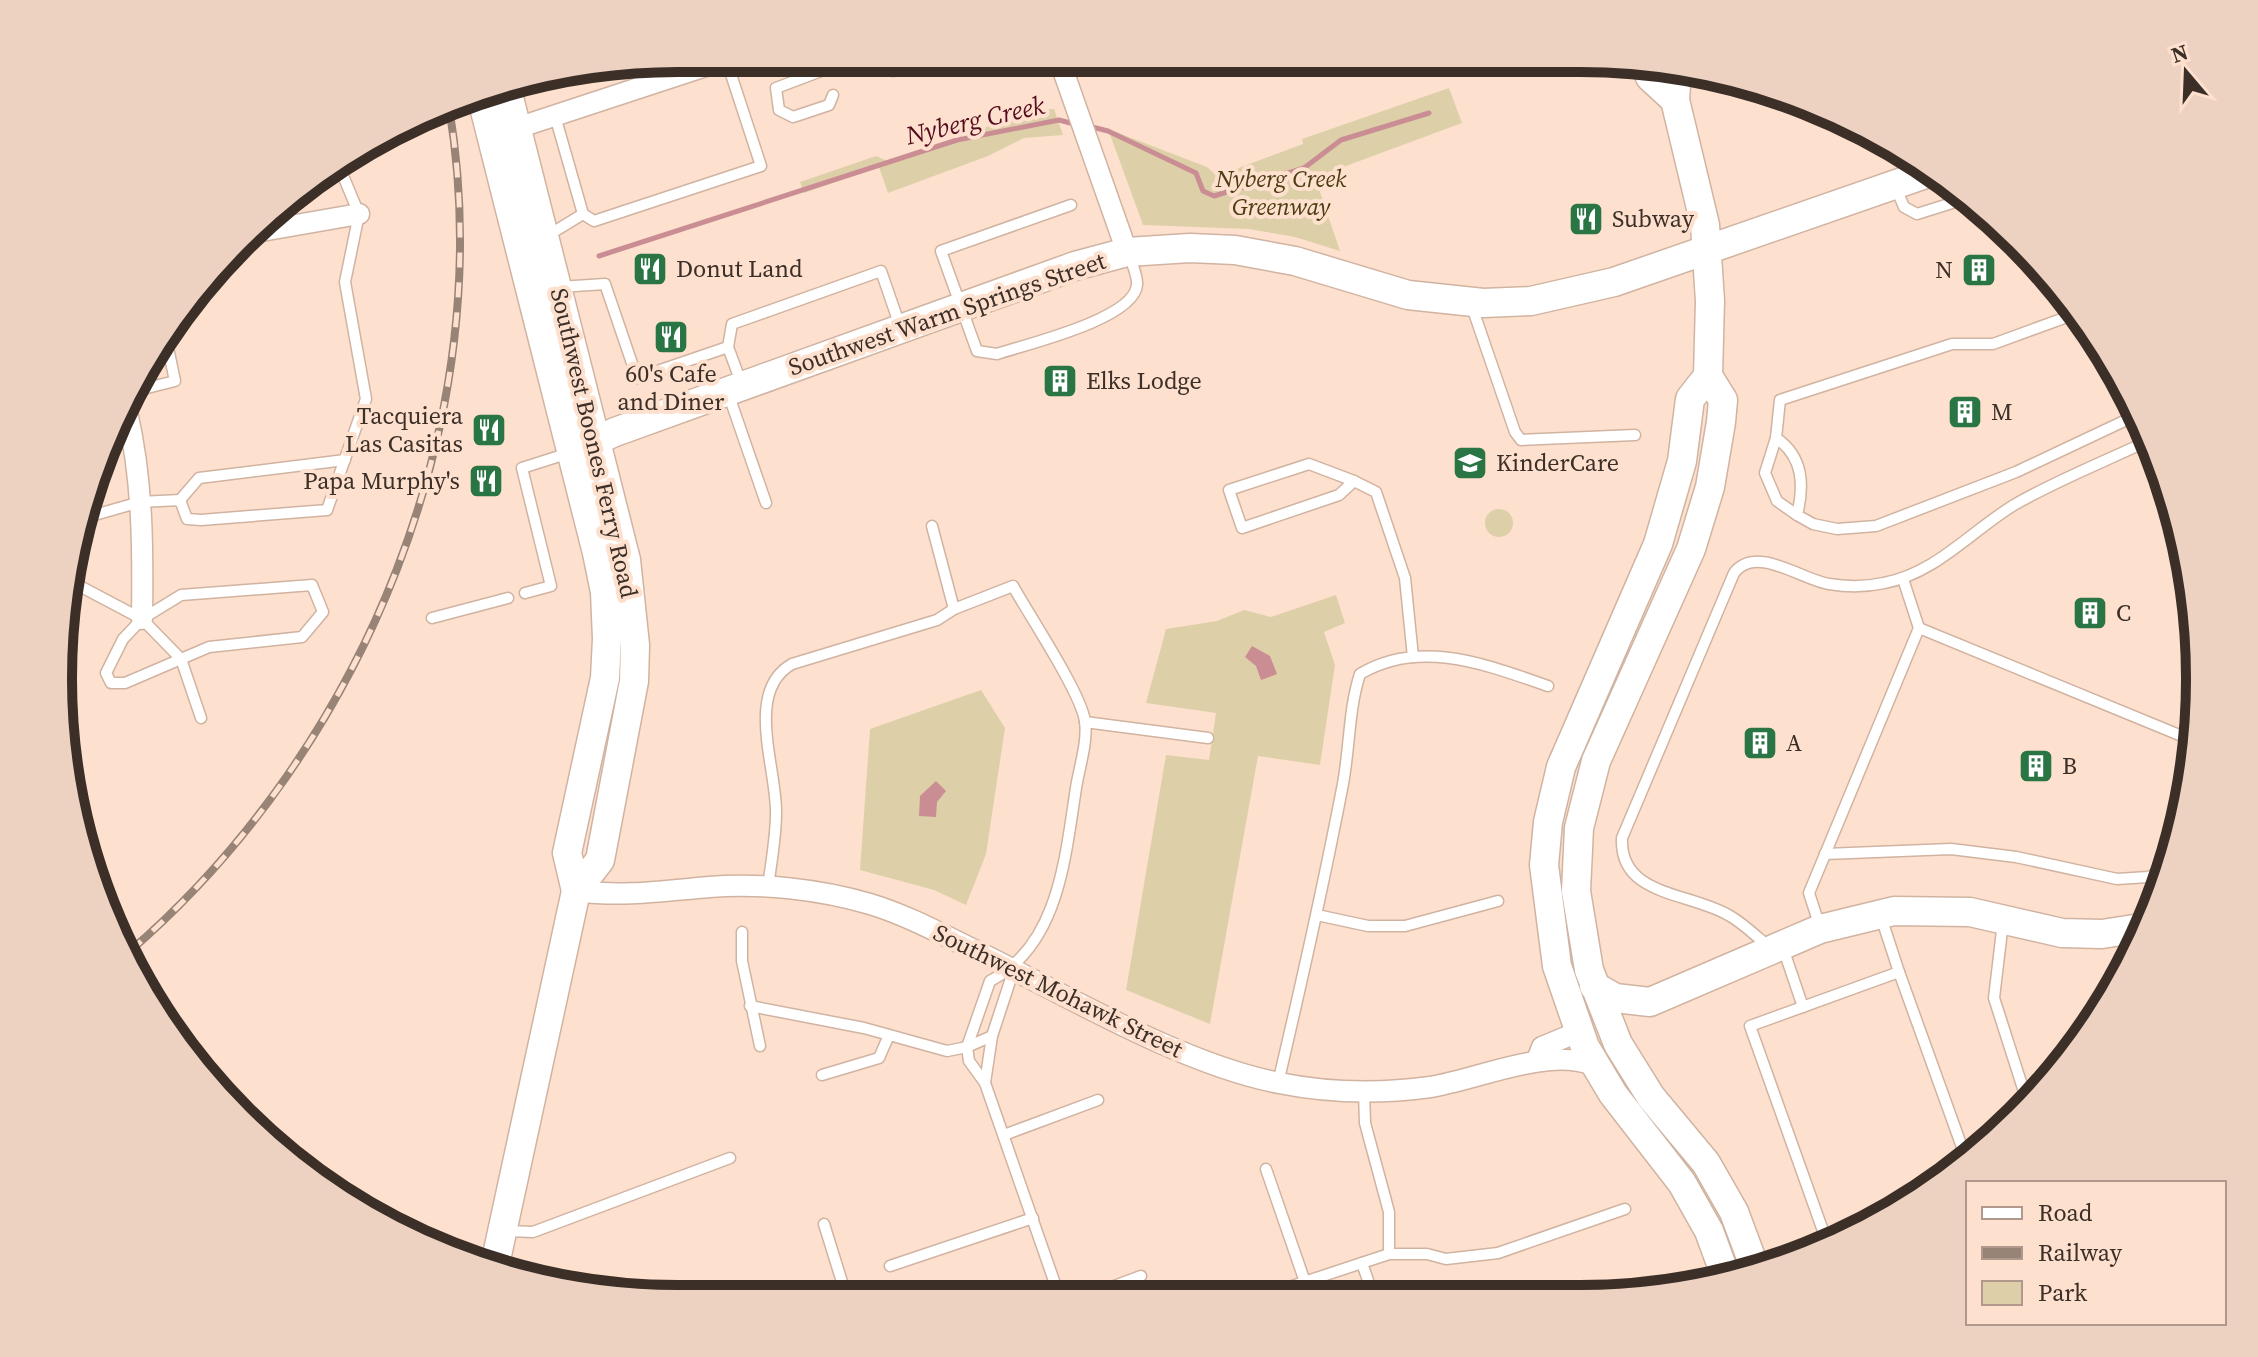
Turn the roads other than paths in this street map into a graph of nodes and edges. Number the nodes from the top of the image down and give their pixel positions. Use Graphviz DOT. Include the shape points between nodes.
graph roads {
  1 [pos="683,72"];
  2 [pos="723,72"];
  3 [pos="823,72"];
  4 [pos="1064,72"];
  5 [pos="1650,76"];
  6 [pos="1676,80"];
  7 [pos="833,95"];
  8 [pos="509,97"];
  9 [pos="1675,100"];
  10 [pos="484,104"];
  11 [pos="555,116"];
  12 [pos="517,128"];
  13 [pos="342,174"];
  14 [pos="1919,176"];
  15 [pos="1894,184"];
  16 [pos="1955,202"];
  17 [pos="1071,205"];
  18 [pos="359,214"];
  19 [pos="583,214"];
  20 [pos="288,215"];
  21 [pos="290,226"];
  22 [pos="272,229"];
  23 [pos="545,237"];
  24 [pos="1707,249"];
  25 [pos="1127,252"];
  26 [pos="557,287"];
  27 [pos="1471,302"];
  28 [pos="961,307"];
  29 [pos="2067,317"];
  30 [pos="901,328"];
  31 [pos="728,347"];
  32 [pos="169,350"];
  33 [pos="1708,376"];
  34 [pos="146,388"];
  35 [pos="735,389"];
  36 [pos="2127,419"];
  37 [pos="129,422"];
  38 [pos="1635,435"];
  39 [pos="1776,438"];
  40 [pos="2140,445"];
  41 [pos="582,447"];
  42 [pos="345,460"];
  43 [pos="1354,481"];
  44 [pos="180,500"];
  45 [pos="140,502"];
  46 [pos="766,503"];
  47 [pos="95,515"];
  48 [pos="1797,515"];
  49 [pos="932,526"];
  50 [pos="1903,579"];
  51 [pos="79,586"];
  52 [pos="525,593"];
  53 [pos="508,598"];
  54 [pos="954,609"];
  55 [pos="432,618"];
  56 [pos="142,619"];
  57 [pos="1919,628"];
  58 [pos="1413,657"];
  59 [pos="181,659"];
  60 [pos="1548,686"];
  61 [pos="201,718"];
  62 [pos="1085,722"];
  63 [pos="2183,737"];
  64 [pos="1208,738"];
  65 [pos="1825,854"];
  66 [pos="2153,875"];
  67 [pos="768,887"];
  68 [pos="576,891"];
  69 [pos="1498,901"];
  70 [pos="1880,913"];
  71 [pos="1317,915"];
  72 [pos="2004,920"];
  73 [pos="1820,929"];
  74 [pos="2131,929"];
  75 [pos="742,932"];
  76 [pos="1776,947"];
  77 [pos="1014,969"];
  78 [pos="1899,972"];
  79 [pos="1561,979"];
  80 [pos="1594,986"];
  81 [pos="1650,1002"];
  82 [pos="750,1006"];
  83 [pos="1803,1007"];
  84 [pos="1612,1029"];
  85 [pos="1578,1032"];
  86 [pos="889,1035"];
  87 [pos="992,1036"];
  88 [pos="760,1046"];
  89 [pos="967,1047"];
  90 [pos="1537,1060"];
  91 [pos="1593,1065"];
  92 [pos="822,1075"];
  93 [pos="985,1083"];
  94 [pos="1278,1083"];
  95 [pos="2024,1090"];
  96 [pos="1364,1091"];
  97 [pos="1098,1100"];
  98 [pos="1004,1135"];
  99 [pos="1962,1148"];
  100 [pos="730,1158"];
  101 [pos="1266,1169"];
  102 [pos="1625,1209"];
  103 [pos="1033,1218"];
  104 [pos="824,1224"];
  105 [pos="504,1230"];
  106 [pos="1824,1233"];
  107 [pos="1389,1254"];
  108 [pos="497,1257"];
  109 [pos="1752,1259"];
  110 [pos="1362,1263"];
  111 [pos="890,1266"];
  112 [pos="1722,1267"];
  113 [pos="1141,1276"];
  114 [pos="1305,1282"];
  115 [pos="843,1285"];
  116 [pos="1056,1285"];
  117 [pos="1117,1285"];
  118 [pos="1296,1285"];
  119 [pos="1370,1285"];
  1 -- 11 [label="street"];
  2 -- 19 [label="lane" via="761,166 594,221"];
  3 -- 7 [label="lane" via="776,88 779,110 793,117 829,105"];
  4 -- 25 [label="street"];
  5 -- 9 [label="street"];
  6 -- 9 [label="street"];
  8 -- 12 [label="street, Southwest Boones Ferry Road"];
  9 -- 24 [label="street"];
  10 -- 41 [label="street, Southwest Boones Ferry Road"];
  11 -- 12 [label="street"];
  11 -- 19 [label="lane"];
  12 -- 23 [label="street, Southwest Boones Ferry Road"];
  13 -- 18 [label="lane"];
  14 -- 15 [label="street, Southwest Warm Springs Street"];
  15 -- 16 [label="lane" via="1910,213"];
  15 -- 24 [label="street, Southwest Warm Springs Street"];
  17 -- 28 [label="lane" via="941,251"];
  18 -- 21 [label="street"];
  18 -- 42 [label="lane" via="345,282 366,399"];
  19 -- 23 [label="lane"];
  20 -- 21 [label="lane"];
  21 -- 22 [label="street"];
  23 -- 26 [label="street, Southwest Boones Ferry Road"];
  24 -- 27 [label="street, Southwest Warm Springs Street" via="1562,295"];
  24 -- 33 [label="street"];
  25 -- 27 [label="street, Southwest Warm Springs Street" via="1190,248 1254,253 1408,295"];
  25 -- 28 [label="street, Southwest Warm Springs Street"];
  25 -- 28 [label="lane" via="1137,285 1116,313 997,354 977,351"];
  26 -- 31 [label="lane" via="605,284 637,378"];
  26 -- 41 [label="street, Southwest Boones Ferry Road"];
  27 -- 38 [label="lane" via="1521,440"];
  28 -- 30 [label="street, Southwest Warm Springs Street"];
  29 -- 39 [label="lane" via="1993,344 1952,344 1780,400"];
  30 -- 31 [label="lane" via="881,271 732,324"];
  30 -- 35 [label="street, Southwest Warm Springs Street"];
  31 -- 35 [label="lane"];
  32 -- 34 [label="lane" via="175,381"];
  33 -- 79 [label="street" via="1690,399 1682,461 1658,544 1573,735 1552,804 1544,865"];
  33 -- 80 [label="street" via="1723,400 1701,518 1666,607 1607,729 1579,828 1576,891"];
  35 -- 41 [label="street, Southwest Warm Springs Street"];
  35 -- 46 [label="lane"];
  36 -- 48 [label="lane" via="2016,472 1876,526 1837,529"];
  37 -- 45 [label="street"];
  39 -- 48 [label="lane" via="1795,457 1800,471 1803,491"];
  39 -- 48 [label="lane" via="1765,473 1777,501"];
  40 -- 50 [label="lane" via="2014,505 1941,559"];
  41 -- 52 [label="lane" via="522,468 551,586"];
  41 -- 68 [label="street, Southwest Boones Ferry Road" via="626,560 635,663 600,860"];
  42 -- 44 [label="lane" via="199,478"];
  42 -- 44 [label="lane" via="327,510 201,520 187,519"];
  43 -- 43 [label="lane" via="1309,464 1229,490 1242,528 1339,495"];
  43 -- 58 [label="lane" via="1376,492 1405,578"];
  44 -- 45 [label="lane"];
  45 -- 47 [label="lane"];
  45 -- 56 [label="street"];
  49 -- 54 [label="lane"];
  50 -- 57 [label="lane"];
  50 -- 76 [label="lane" via="1850,586 1826,584 1762,562 1739,566 1622,838 1626,864 1637,880 1729,915"];
  51 -- 56 [label="lane"];
  53 -- 55 [label="lane"];
  54 -- 62 [label="lane" via="1013,586"];
  54 -- 67 [label="lane" via="937,620 777,672 768,695 768,764 776,811"];
  56 -- 59 [label="lane"];
  56 -- 59 [label="lane" via="123,639 106,673 111,683 125,683"];
  56 -- 59 [label="lane" via="181,595 312,585 323,612 302,637 209,647"];
  57 -- 63 [label="lane"];
  57 -- 65 [label="lane"];
  58 -- 60 [label="lane" via="1467,658"];
  58 -- 71 [label="lane" via="1378,663 1360,674"];
  59 -- 61 [label="lane"];
  62 -- 64 [label="lane"];
  62 -- 77 [label="lane" via="1063,870 1049,913"];
  65 -- 66 [label="lane" via="1951,849 2117,879"];
  65 -- 73 [label="lane" via="1809,893"];
  67 -- 68 [label="street, Southwest Mohawk Street" via="634,896"];
  67 -- 77 [label="street, Southwest Mohawk Street" via="869,904"];
  68 -- 105 [label="street, Southwest Boones Ferry Road"];
  69 -- 71 [label="lane" via="1405,926 1368,926"];
  70 -- 72 [label="street" via="1933,910"];
  70 -- 73 [label="street"];
  70 -- 78 [label="lane"];
  71 -- 94 [label="lane"];
  72 -- 74 [label="street" via="2062,933"];
  72 -- 95 [label="lane" via="1994,998"];
  73 -- 76 [label="street"];
  75 -- 82 [label="lane"];
  76 -- 81 [label="street"];
  76 -- 83 [label="lane"];
  77 -- 87 [label="lane"];
  77 -- 89 [label="lane" via="990,981"];
  77 -- 94 [label="street, Southwest Mohawk Street" via="1176,1049"];
  78 -- 83 [label="lane"];
  78 -- 99 [label="lane"];
  79 -- 84 [label="street" via="1579,995 1599,1027"];
  79 -- 85 [label="street"];
  80 -- 81 [label="street" via="1615,998"];
  80 -- 84 [label="street"];
  81 -- 84 [label="street" via="1645,1016"];
  82 -- 86 [label="lane"];
  82 -- 88 [label="lane"];
  83 -- 106 [label="lane" via="1750,1026"];
  84 -- 109 [label="street" via="1638,1078 1711,1172"];
  85 -- 90 [label="street, Southwest Mohawk Street" via="1542,1047"];
  85 -- 91 [label="street"];
  86 -- 89 [label="lane" via="947,1051"];
  86 -- 92 [label="lane" via="879,1058"];
  87 -- 89 [label="lane"];
  87 -- 93 [label="lane"];
  89 -- 93 [label="lane" via="969,1061"];
  90 -- 91 [label="street, Southwest Mohawk Street" via="1577,1059"];
  90 -- 96 [label="street, Southwest Mohawk Street" via="1465,1081"];
  91 -- 112 [label="street" via="1682,1183"];
  93 -- 98 [label="lane"];
  94 -- 96 [label="street, Southwest Mohawk Street"];
  96 -- 107 [label="lane" via="1365,1123 1389,1212"];
  97 -- 98 [label="lane"];
  98 -- 103 [label="lane"];
  100 -- 105 [label="lane" via="533,1232"];
  101 -- 114 [label="lane"];
  102 -- 107 [label="lane" via="1498,1253 1446,1259"];
  103 -- 111 [label="lane"];
  103 -- 116 [label="lane"];
  104 -- 115 [label="lane"];
  105 -- 108 [label="street, Southwest Boones Ferry Road"];
  107 -- 110 [label="lane"];
  110 -- 114 [label="lane"];
  110 -- 119 [label="lane"];
  113 -- 117 [label="lane"];
  114 -- 118 [label="lane"];
}
